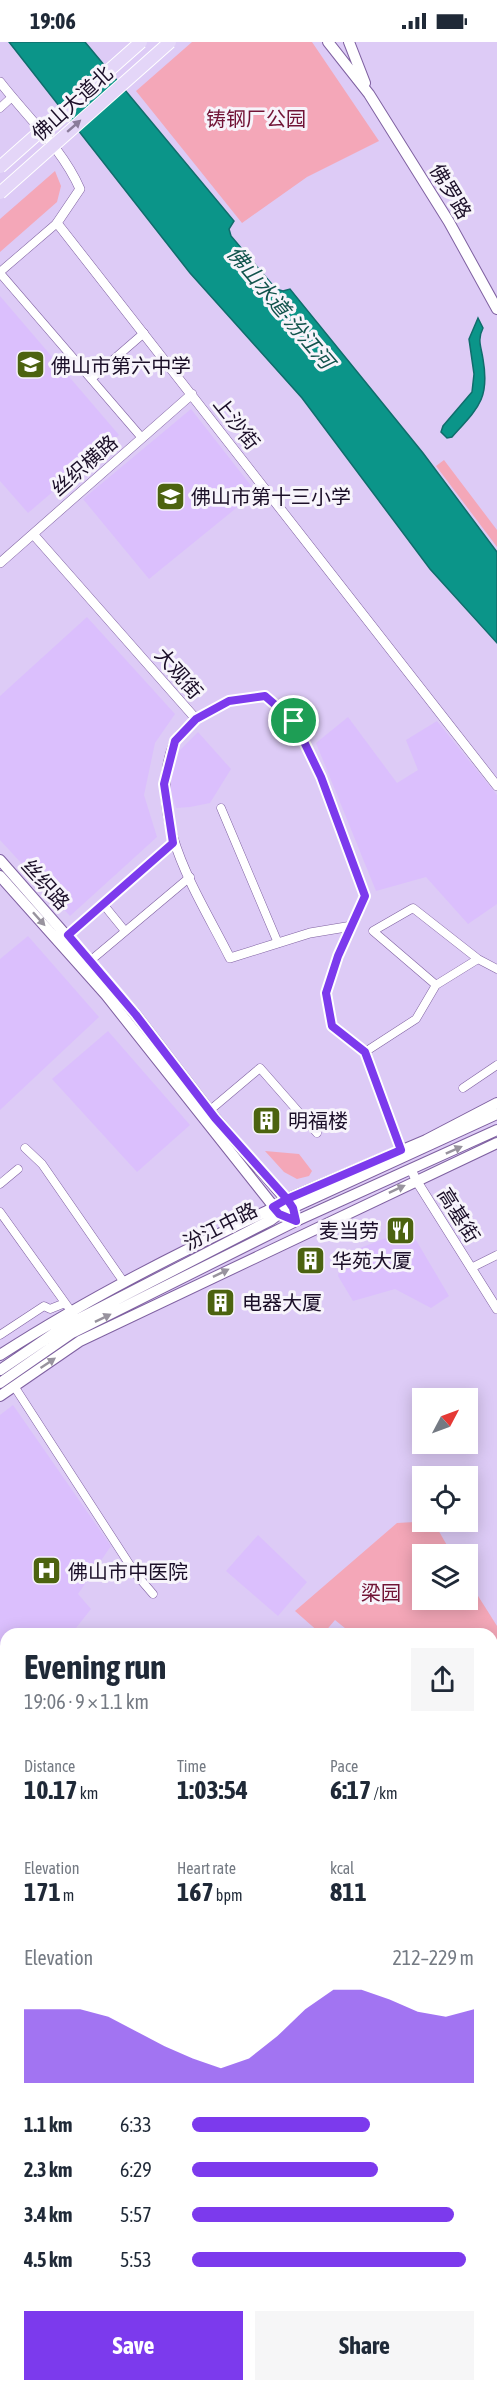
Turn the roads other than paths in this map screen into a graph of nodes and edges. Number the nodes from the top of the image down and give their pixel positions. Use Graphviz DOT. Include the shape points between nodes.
graph roads {
  1 [pos="141,42"];
  2 [pos="170,42"];
  3 [pos="328,42"];
  4 [pos="349,42"];
  5 [pos="0,82"];
  6 [pos="369,94"];
  7 [pos="12,97"];
  8 [pos="0,108"];
  9 [pos="0,167"];
  10 [pos="0,193"];
  11 [pos="57,223"];
  12 [pos="0,272"];
  13 [pos="497,309"];
  14 [pos="144,333"];
  15 [pos="91,379"];
  16 [pos="192,394"];
  17 [pos="142,438"];
  18 [pos="33,534"];
  19 [pos="0,563"];
  20 [pos="196,719"];
  21 [pos="497,786"];
  22 [pos="221,808"];
  23 [pos="173,843"];
  24 [pos="0,860"];
  25 [pos="0,876"];
  26 [pos="190,877"];
  27 [pos="103,904"];
  28 [pos="352,926"];
  29 [pos="125,931"];
  30 [pos="68,935"];
  31 [pos="278,943"];
  32 [pos="478,959"];
  33 [pos="90,961"];
  34 [pos="497,969"];
  35 [pos="436,985"];
  36 [pos="365,1052"];
  37 [pos="497,1065"];
  38 [pos="463,1088"];
  39 [pos="497,1103"];
  40 [pos="209,1111"];
  41 [pos="497,1114"];
  42 [pos="497,1131"];
  43 [pos="318,1133"];
  44 [pos="497,1143"];
  45 [pos="25,1148"];
  46 [pos="401,1150"];
  47 [pos="18,1169"];
  48 [pos="411,1169"];
  49 [pos="416,1180"];
  50 [pos="0,1184"];
  51 [pos="290,1203"];
  52 [pos="0,1212"];
  53 [pos="273,1213"];
  54 [pos="296,1221"];
  55 [pos="497,1255"];
  56 [pos="471,1268"];
  57 [pos="123,1281"];
  58 [pos="68,1307"];
  59 [pos="497,1309"];
  60 [pos="0,1335"];
  61 [pos="0,1355"];
  62 [pos="0,1370"];
  63 [pos="0,1383"];
  64 [pos="14,1386"];
  65 [pos="0,1396"];
  66 [pos="153,1594"];
  1 -- 9 [label="highway, 佛山大道北, bridge"];
  10 -- 2 [label="highway, 佛山大道北, one-way, bridge"];
  3 -- 6 [label="main road, 佛罗路"];
  4 -- 6 [label="main road, 佛罗路"];
  5 -- 7 [label="street"];
  6 -- 13 [label="main road, 佛罗路" via="449,222"];
  7 -- 8 [label="street"];
  7 -- 11 [label="street" via="73,172 80,189"];
  11 -- 12 [label="street"];
  11 -- 14 [label="street, 上沙街"];
  12 -- 15 [label="street"];
  14 -- 15 [label="street"];
  14 -- 16 [label="street, 上沙街"];
  15 -- 17 [label="street"];
  16 -- 17 [label="street, 丝织横路"];
  16 -- 21 [label="street, 上沙街"];
  17 -- 18 [label="street, 丝织横路"];
  18 -- 19 [label="street, 丝织横路"];
  18 -- 20 [label="street, 大观街"];
  20 -- 23 [label="street" via="175,741 164,784"];
  20 -- 28 [label="street, 大观街" via="229,701 265,696 294,721 321,777 365,896"];
  22 -- 31 [label="street"];
  23 -- 26 [label="street"];
  23 -- 27 [label="street"];
  24 -- 30 [label="main road, 丝织路"];
  25 -- 53 [label="main road, 丝织路, one-way" via="85,970 165,1069 169,1086"];
  26 -- 29 [label="street"];
  26 -- 31 [label="street" via="230,958"];
  27 -- 29 [label="street"];
  27 -- 30 [label="street"];
  28 -- 31 [label="street"];
  28 -- 36 [label="street, 大观街" via="326,993 332,1026"];
  29 -- 33 [label="street"];
  30 -- 33 [label="main road, 丝织路"];
  32 -- 34 [label="street"];
  32 -- 35 [label="street"];
  32 -- 35 [label="street" via="413,909 374,931"];
  33 -- 40 [label="main road, 丝织路"];
  35 -- 36 [label="street" via="416,1019"];
  36 -- 46 [label="street"];
  37 -- 38 [label="street"];
  39 -- 46 [label="main road"];
  40 -- 43 [label="street" via="260,1068"];
  40 -- 51 [label="main road, 丝织路"];
  41 -- 51 [label="main road, 汾江中路"];
  48 -- 42 [label="main road, 汾江中路, one-way"];
  44 -- 49 [label="main road"];
  45 -- 57 [label="street" via="42,1164"];
  46 -- 51 [label="main road"];
  47 -- 50 [label="street"];
  48 -- 49 [label="street, 高基街"];
  48 -- 54 [label="main road, 汾江中路"];
  49 -- 56 [label="street, 高基街"];
  64 -- 49 [label="main road, one-way" via="80,1341"];
  51 -- 53 [label="main road, 汾江中路"];
  51 -- 54 [label="main road, 丝织路"];
  52 -- 58 [label="street"];
  53 -- 54 [label="main road"];
  53 -- 57 [label="main road"];
  53 -- 62 [label="main road, 汾江中路" via="65,1326"];
  63 -- 54 [label="main road, 汾江中路, one-way" via="72,1333"];
  55 -- 56 [label="street"];
  56 -- 59 [label="street, 高基街"];
  57 -- 58 [label="main road"];
  58 -- 60 [label="street" via="44,1306"];
  58 -- 61 [label="main road"];
  64 -- 65 [label="main road"];
  64 -- 66 [label="street" via="135,1573"];
}
